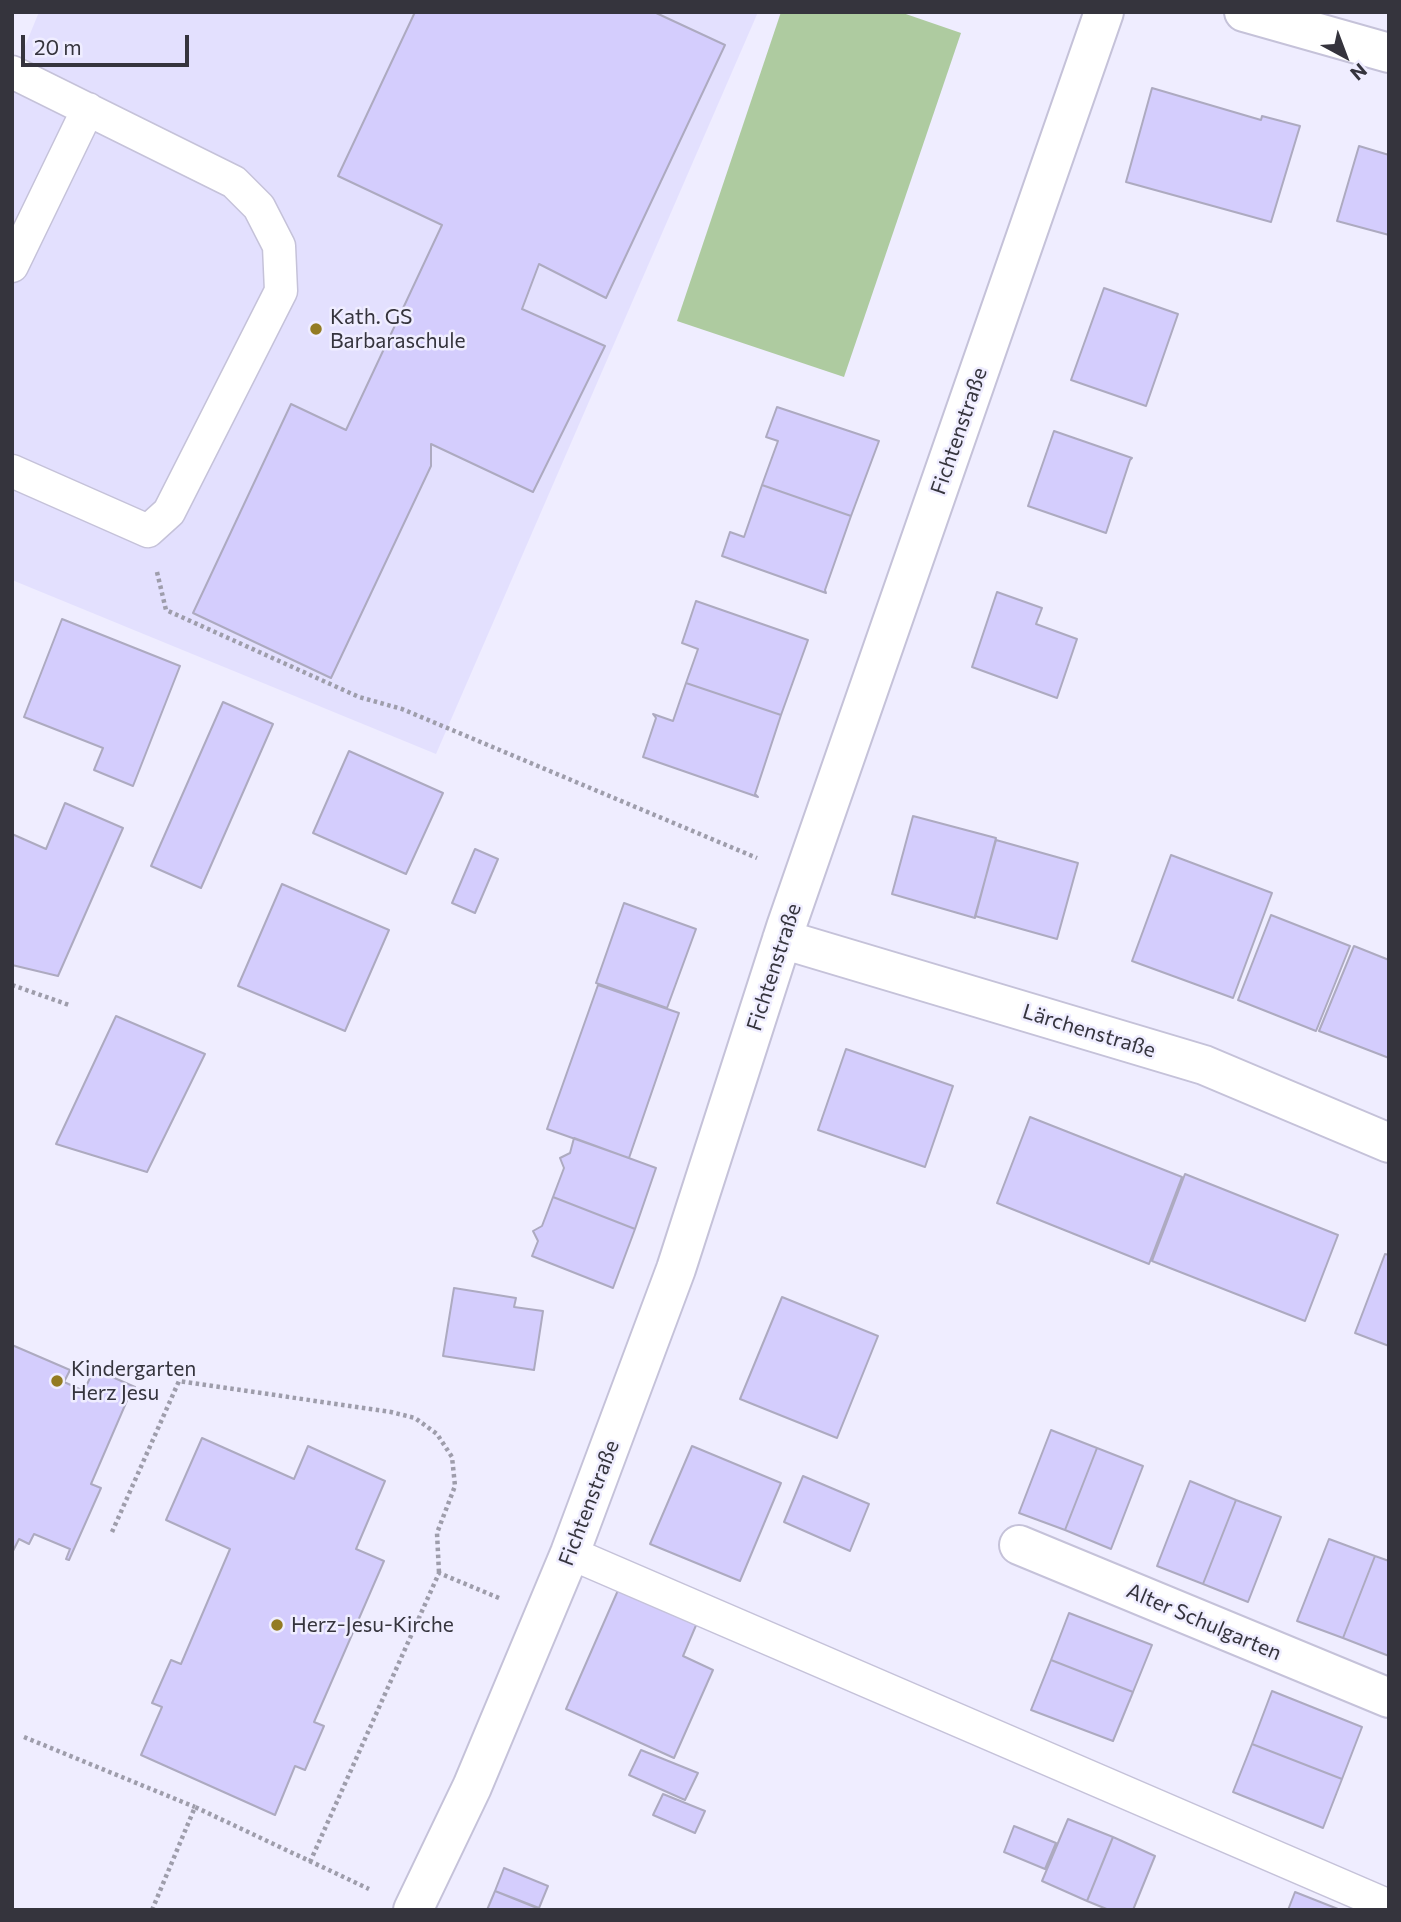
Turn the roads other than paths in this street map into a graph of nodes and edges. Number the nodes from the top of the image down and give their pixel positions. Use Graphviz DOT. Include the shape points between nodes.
graph roads {
  1 [pos="1104,12"];
  2 [pos="1244,12"];
  3 [pos="1389,53"];
  4 [pos="12,72"];
  5 [pos="88,109"];
  6 [pos="12,266"];
  7 [pos="12,471"];
  8 [pos="782,939"];
  9 [pos="1389,1143"];
  10 [pos="1019,1545"];
  11 [pos="570,1553"];
  12 [pos="1389,1698"];
  13 [pos="1389,1906"];
  14 [pos="413,1910"];
  1 -- 8 [label="street, Fichtenstraße"];
  2 -- 3 [label="street"];
  4 -- 5 [label="lane"];
  5 -- 6 [label="lane"];
  5 -- 7 [label="lane" via="234,182 258,207 279,246 281,290 169,512 148,531"];
  8 -- 9 [label="street, Lärchenstraße" via="1204,1065"];
  8 -- 11 [label="street, Fichtenstraße" via="676,1269"];
  10 -- 12 [label="street, Alter Schulgarten"];
  11 -- 13 [label="lane"];
  11 -- 14 [label="street, Fichtenstraße" via="472,1787"];
}
